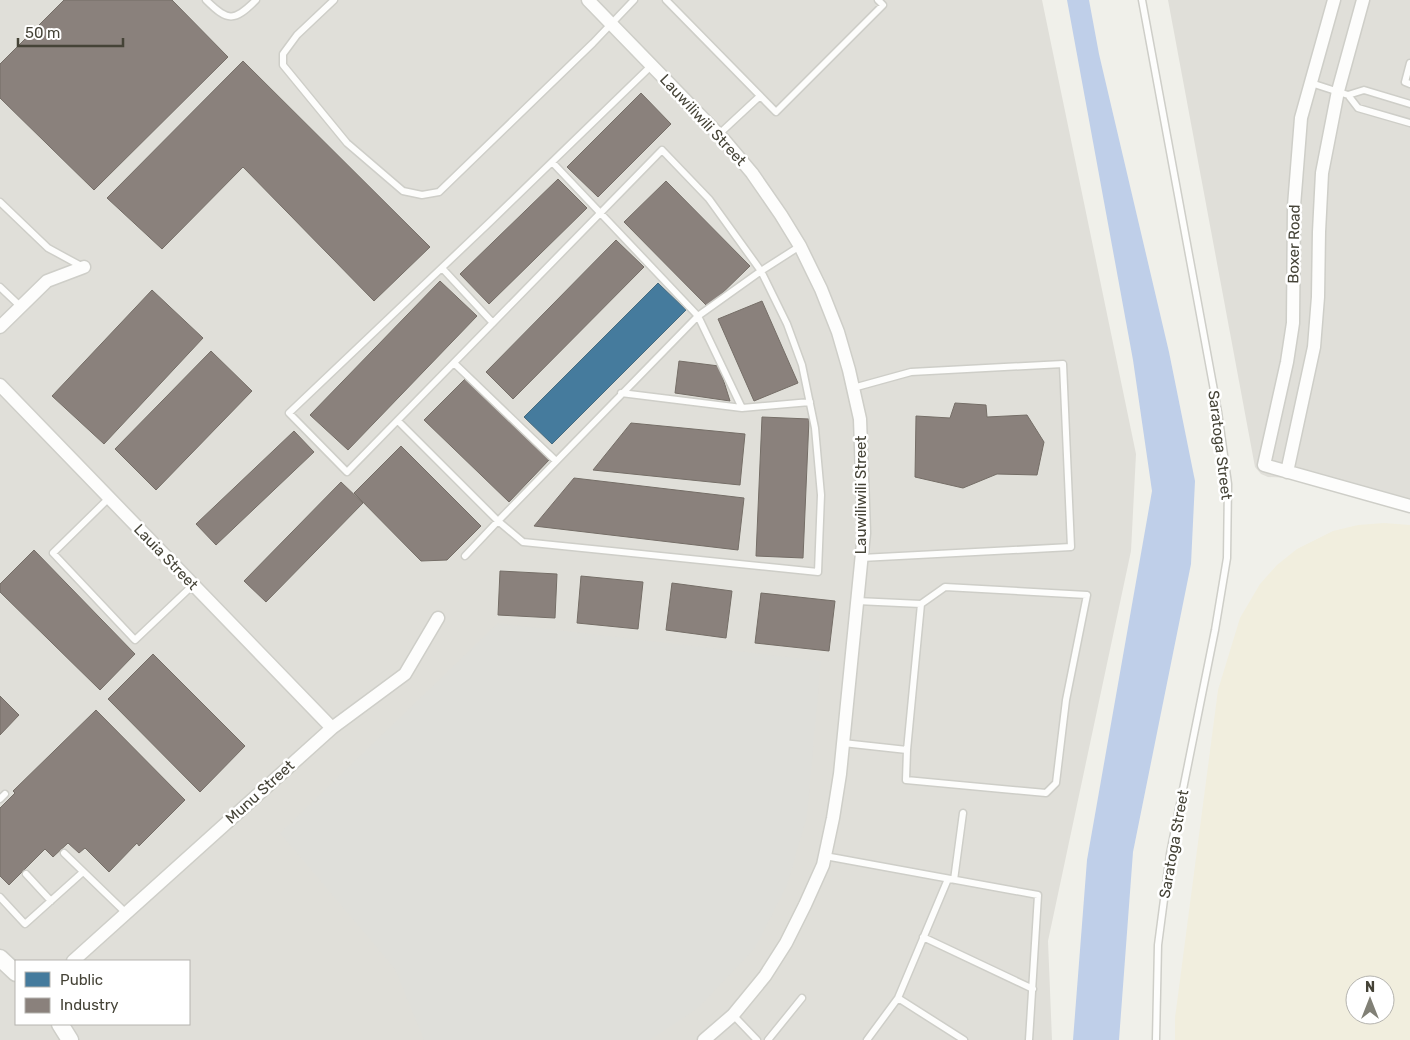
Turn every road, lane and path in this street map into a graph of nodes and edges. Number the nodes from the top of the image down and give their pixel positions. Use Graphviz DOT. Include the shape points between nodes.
graph roads {
  1 [pos="206,0"];
  2 [pos="256,0"];
  3 [pos="334,0"];
  4 [pos="588,0"];
  5 [pos="634,0"];
  6 [pos="666,0"];
  7 [pos="878,0"];
  8 [pos="1142,0"];
  9 [pos="1334,0"];
  10 [pos="1363,0"];
  11 [pos="611,24"];
  12 [pos="1410,63"];
  13 [pos="651,66"];
  14 [pos="1311,84"];
  15 [pos="1410,84"];
  16 [pos="1343,93"];
  17 [pos="760,96"];
  18 [pos="1410,104"];
  19 [pos="1410,123"];
  20 [pos="718,134"];
  21 [pos="552,162"];
  22 [pos="0,202"];
  23 [pos="600,213"];
  24 [pos="800,246"];
  25 [pos="84,268"];
  26 [pos="442,268"];
  27 [pos="761,271"];
  28 [pos="0,287"];
  29 [pos="20,306"];
  30 [pos="698,316"];
  31 [pos="493,323"];
  32 [pos="0,327"];
  33 [pos="454,363"];
  34 [pos="0,385"];
  35 [pos="853,388"];
  36 [pos="621,394"];
  37 [pos="810,402"];
  38 [pos="742,408"];
  39 [pos="398,421"];
  40 [pos="556,461"];
  41 [pos="1287,472"];
  42 [pos="109,498"];
  43 [pos="1410,506"];
  44 [pos="498,521"];
  45 [pos="465,556"];
  46 [pos="861,558"];
  47 [pos="193,585"];
  48 [pos="857,601"];
  49 [pos="921,604"];
  50 [pos="438,618"];
  51 [pos="332,728"];
  52 [pos="843,743"];
  53 [pos="907,750"];
  54 [pos="5,794"];
  55 [pos="0,800"];
  56 [pos="963,813"];
  57 [pos="64,853"];
  58 [pos="825,856"];
  59 [pos="84,872"];
  60 [pos="26,874"];
  61 [pos="951,879"];
  62 [pos="0,897"];
  63 [pos="52,900"];
  64 [pos="126,913"];
  65 [pos="923,938"];
  66 [pos="74,960"];
  67 [pos="1033,989"];
  68 [pos="802,998"];
  69 [pos="898,998"];
  70 [pos="732,1015"];
  71 [pos="704,1040"];
  72 [pos="757,1040"];
  73 [pos="768,1040"];
  74 [pos="867,1040"];
  75 [pos="964,1040"];
  76 [pos="1029,1040"];
  77 [pos="1156,1040"];
  1 -- 2 [label="lane" via="220,13 230,17 242,14"];
  3 -- 11 [label="lane" via="297,35 283,54 283,65 347,143 403,191 422,195 439,192"];
  4 -- 11 [label="street, Lauwiliwili Street"];
  5 -- 11 [label="lane"];
  6 -- 17 [label="lane"];
  7 -- 17 [label="lane" via="883,5 776,112"];
  8 -- 77 [label="lane, Saratoga Street" via="1218,412 1228,484 1228,558 1170,854 1158,945"];
  9 -- 14 [label="street, Boxer Road"];
  10 -- 16 [label="street, Boxer Road"];
  11 -- 13 [label="street, Lauwiliwili Street"];
  12 -- 15 [label="lane" via="1405,82"];
  13 -- 20 [label="street, Lauwiliwili Street"];
  13 -- 21 [label="lane"];
  14 -- 16 [label="lane"];
  14 -- 41 [label="street, Boxer Road" via="1301,118 1294,206 1293,323 1264,465"];
  16 -- 18 [label="lane" via="1364,90"];
  16 -- 19 [label="lane" via="1358,108"];
  16 -- 41 [label="street, Boxer Road" via="1322,173 1314,347"];
  17 -- 20 [label="lane"];
  20 -- 24 [label="street, Lauwiliwili Street" via="752,173"];
  21 -- 23 [label="lane"];
  21 -- 26 [label="lane"];
  22 -- 25 [label="lane" via="48,248"];
  23 -- 27 [label="lane" via="662,150 710,198"];
  23 -- 30 [label="lane"];
  23 -- 31 [label="lane"];
  24 -- 27 [label="lane"];
  24 -- 35 [label="street, Lauwiliwili Street" via="838,332"];
  25 -- 29 [label="street" via="47,281"];
  26 -- 31 [label="lane"];
  26 -- 39 [label="lane" via="289,412 348,472"];
  27 -- 30 [label="lane"];
  27 -- 37 [label="lane" via="787,324 802,365"];
  28 -- 29 [label="lane"];
  29 -- 32 [label="street"];
  30 -- 36 [label="lane"];
  30 -- 38 [label="lane"];
  31 -- 33 [label="lane"];
  33 -- 39 [label="lane"];
  33 -- 40 [label="lane"];
  34 -- 42 [label="street, Lauia Street"];
  35 -- 46 [label="street, Lauwiliwili Street" via="860,418 864,532"];
  35 -- 46 [label="lane" via="912,372 1063,364 1071,547"];
  36 -- 38 [label="lane"];
  36 -- 40 [label="lane"];
  37 -- 38 [label="lane"];
  37 -- 44 [label="lane" via="821,495 818,572 523,542"];
  39 -- 44 [label="lane"];
  40 -- 44 [label="lane"];
  41 -- 43 [label="street, Boxer Road"];
  42 -- 47 [label="street, Lauia Street"];
  42 -- 47 [label="lane" via="53,553 135,640"];
  44 -- 45 [label="lane"];
  46 -- 48 [label="street, Lauwiliwili Street"];
  47 -- 51 [label="street, Lauia Street"];
  48 -- 49 [label="lane"];
  48 -- 52 [label="street, Lauwiliwili Street"];
  49 -- 53 [label="lane"];
  49 -- 53 [label="lane" via="945,587 1087,595 1066,700 1056,783 1046,793 906,780"];
  50 -- 51 [label="street, Munu Street" via="405,674"];
  51 -- 64 [label="street, Munu Street"];
  52 -- 53 [label="lane"];
  52 -- 58 [label="street, Lauwiliwili Street"];
  54 -- 55 [label="lane"];
  56 -- 61 [label="lane"];
  57 -- 59 [label="lane"];
  58 -- 61 [label="lane"];
  58 -- 70 [label="street, Lauwiliwili Street" via="786,943 765,976"];
  59 -- 63 [label="lane"];
  59 -- 64 [label="lane"];
  60 -- 63 [label="lane"];
  61 -- 65 [label="lane"];
  61 -- 67 [label="lane" via="1038,895"];
  62 -- 63 [label="lane" via="25,924"];
  64 -- 66 [label="street, Munu Street"];
  65 -- 67 [label="lane"];
  65 -- 69 [label="lane"];
  67 -- 76 [label="lane"];
  68 -- 73 [label="lane"];
  69 -- 74 [label="lane"];
  69 -- 75 [label="lane"];
  70 -- 71 [label="street, Lauwiliwili Street"];
  70 -- 72 [label="lane"];
}
